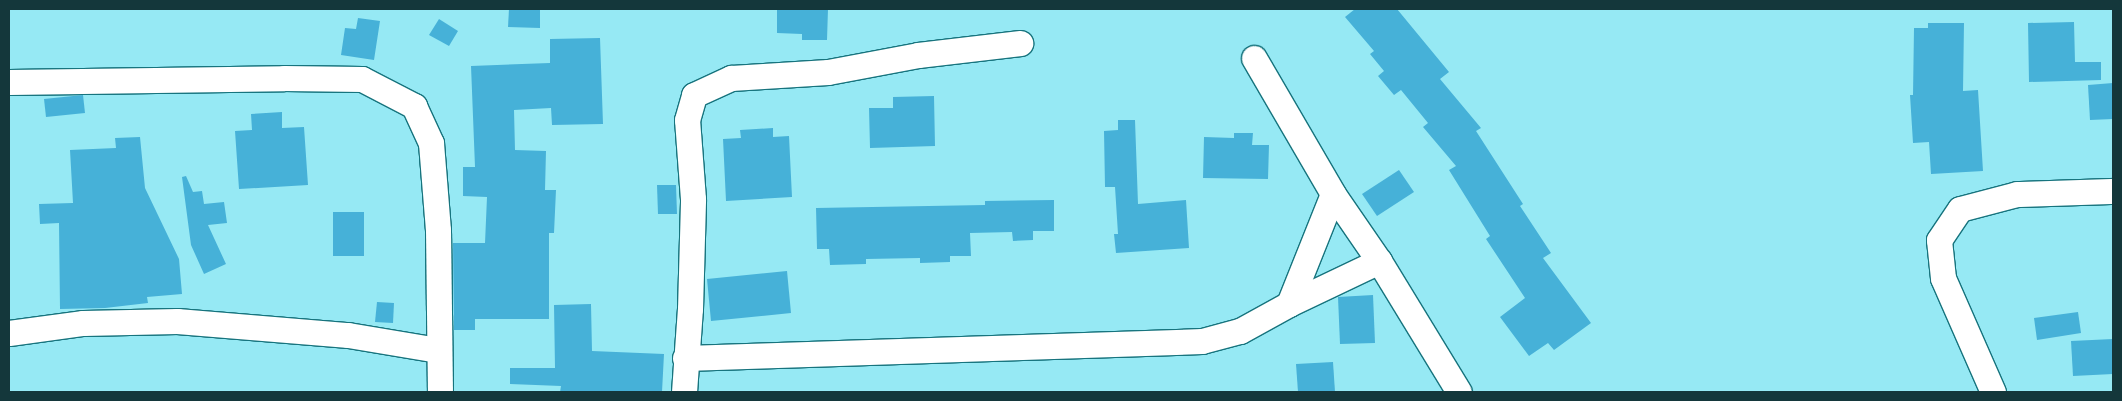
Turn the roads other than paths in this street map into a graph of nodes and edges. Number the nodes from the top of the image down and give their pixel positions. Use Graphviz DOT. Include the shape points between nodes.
graph roads {
  1 [pos="1020,42"];
  2 [pos="1254,58"];
  3 [pos="9,82"];
  4 [pos="2113,191"];
  5 [pos="1333,194"];
  6 [pos="1379,261"];
  7 [pos="1289,304"];
  8 [pos="9,333"];
  9 [pos="438,350"];
  10 [pos="685,358"];
  11 [pos="440,392"];
  12 [pos="684,392"];
  13 [pos="1459,392"];
  14 [pos="1993,392"];
  1 -- 10 [label="street" via="918,55 828,72 731,78 694,94 687,120 692,199 690,309"];
  2 -- 5 [label="street"];
  3 -- 9 [label="street" via="362,79 414,106 431,144 438,230"];
  4 -- 14 [label="street" via="2017,194 1960,209 1940,240 1942,278"];
  5 -- 6 [label="street"];
  5 -- 7 [label="street"];
  6 -- 7 [label="street"];
  6 -- 13 [label="street"];
  7 -- 10 [label="street" via="1240,331 1202,341"];
  8 -- 9 [label="street" via="83,323 177,321 348,335"];
  9 -- 11 [label="street"];
  10 -- 12 [label="street"];
}
